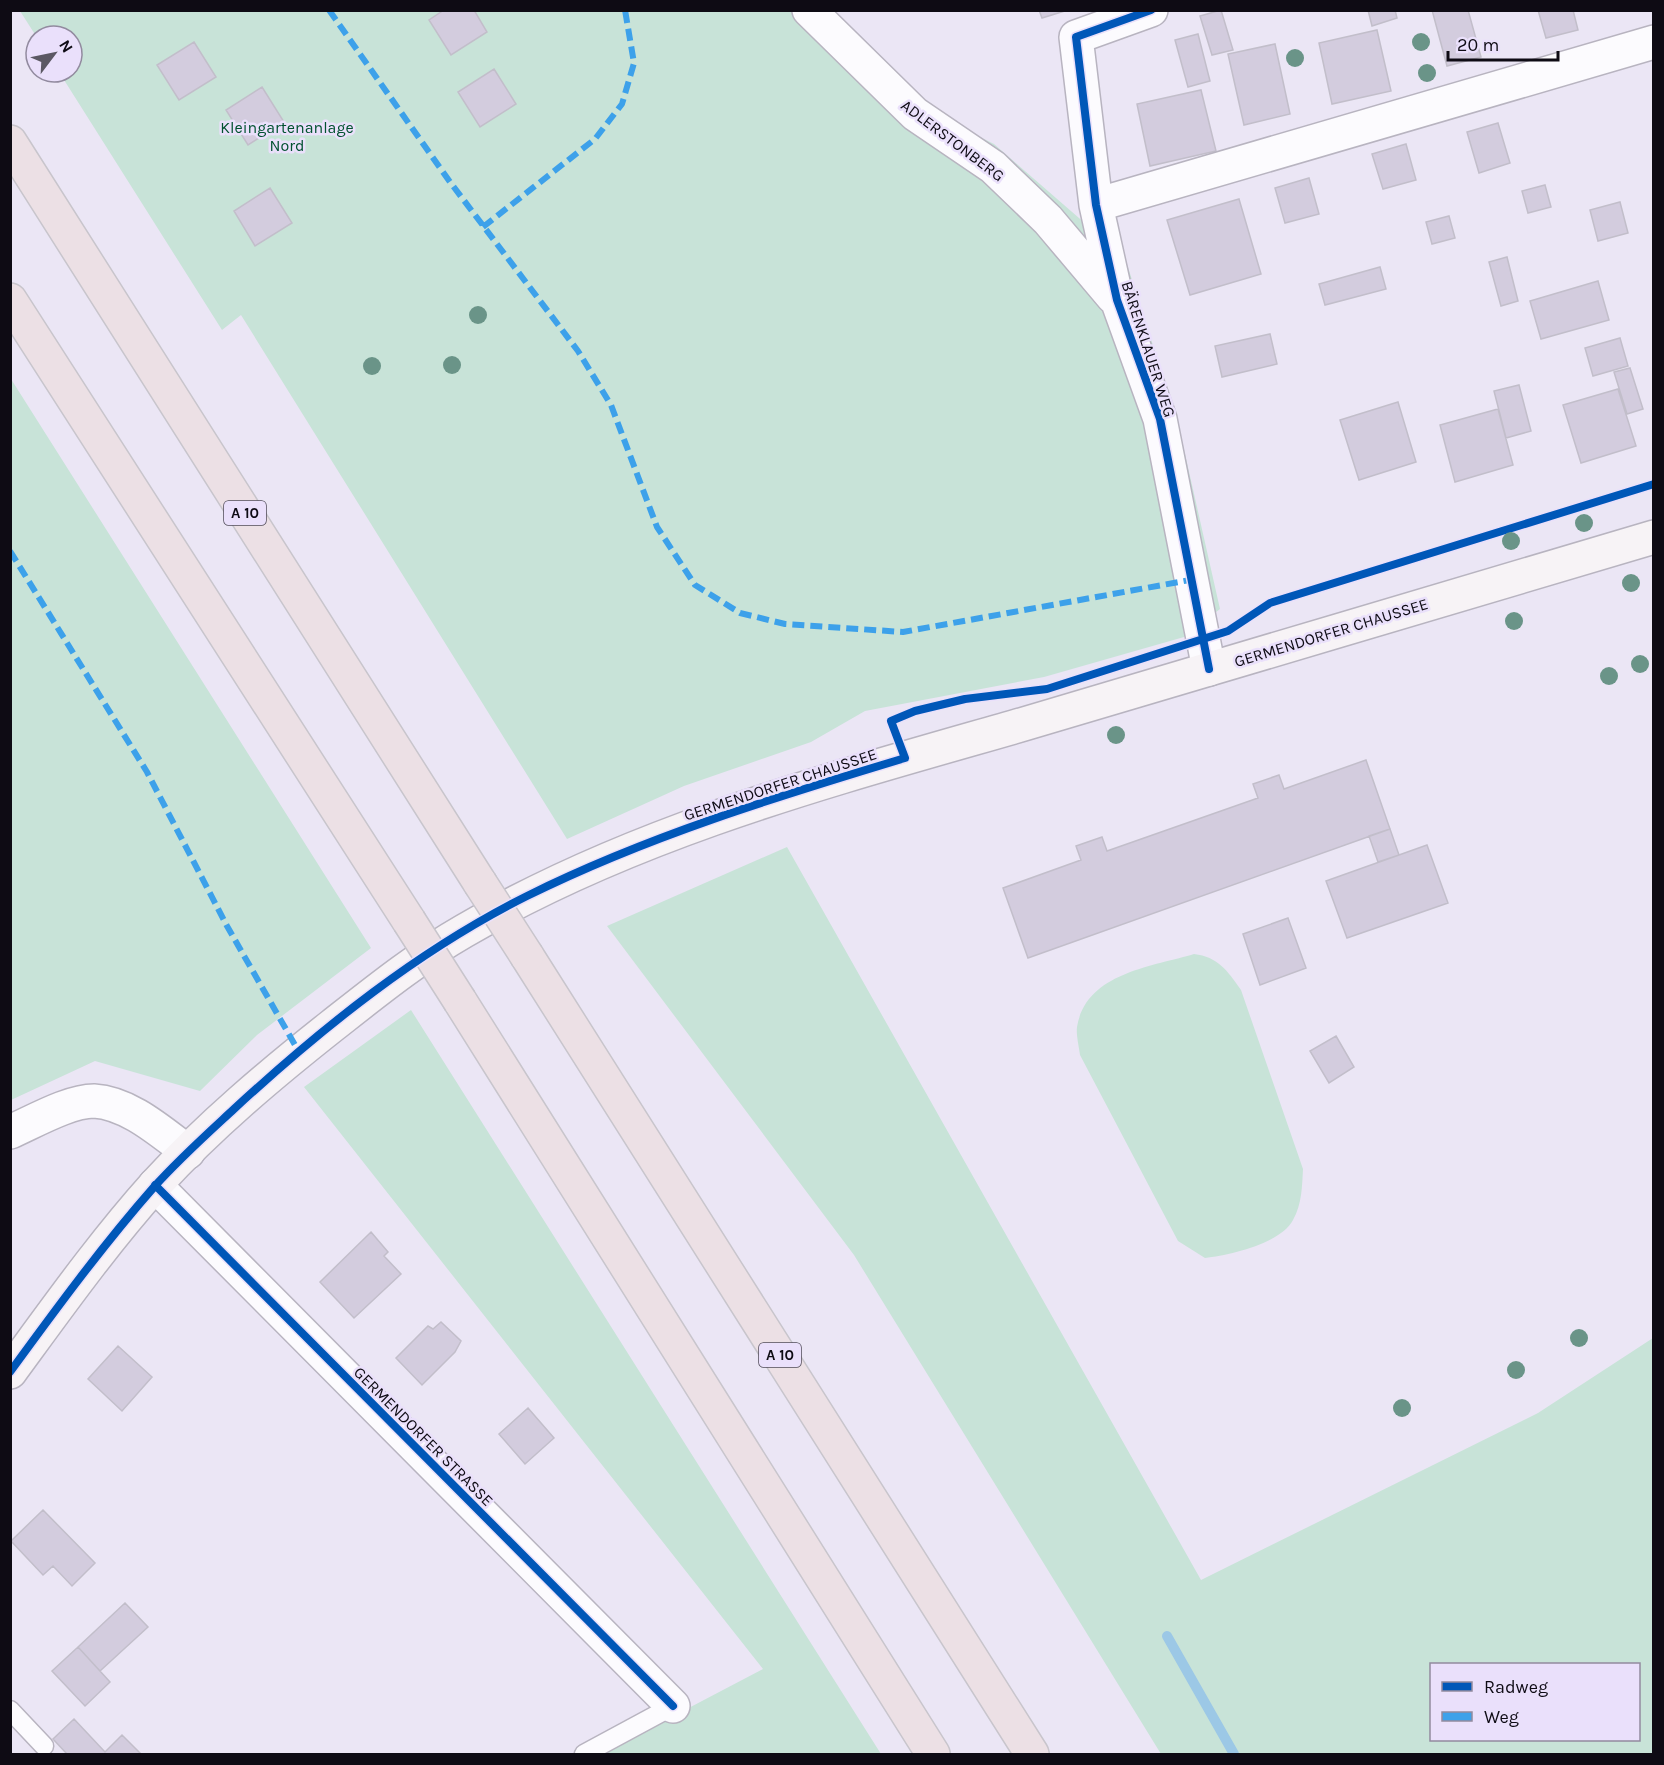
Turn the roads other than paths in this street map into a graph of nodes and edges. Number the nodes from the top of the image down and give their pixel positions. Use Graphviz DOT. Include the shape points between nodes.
graph roads {
  1 [pos="809,10"];
  2 [pos="1151,10"];
  3 [pos="1653,42"];
  4 [pos="10,142"];
  5 [pos="1096,205"];
  6 [pos="10,300"];
  7 [pos="1117,300"];
  8 [pos="1653,537"];
  9 [pos="1209,669"];
  10 [pos="10,1132"];
  11 [pos="188,1152"];
  12 [pos="156,1185"];
  13 [pos="10,1372"];
  14 [pos="673,1706"];
  15 [pos="10,1710"];
  16 [pos="44,1746"];
  17 [pos="584,1755"];
  18 [pos="933,1755"];
  19 [pos="1032,1755"];
  1 -- 7 [label="street, ADLERSTONBERG" via="915,114 993,167 1048,220"];
  2 -- 5 [label="street, BÄRENKLAUER WEG" via="1076,37"];
  3 -- 5 [label="street"];
  4 -- 19 [label="highway, A 10, bridge"];
  5 -- 7 [label="street, BÄRENKLAUER WEG"];
  6 -- 18 [label="highway, bridge" via="410,921"];
  7 -- 9 [label="street, BÄRENKLAUER WEG" via="1160,419"];
  8 -- 9 [label="main road, GERMENDORFER CHAUSSEE"];
  9 -- 11 [label="main road, GERMENDORFER CHAUSSEE" via="755,803 585,869 470,927 407,968 299,1052"];
  10 -- 11 [label="street" via="60,1110 94,1101 131,1112"];
  11 -- 12 [label="main road"];
  12 -- 13 [label="main road"];
  12 -- 14 [label="street, GERMENDORFER STRASSE"];
  14 -- 17 [label="lane, GERMENDORFER STRASSE"];
  15 -- 16 [label="lane"];
}
